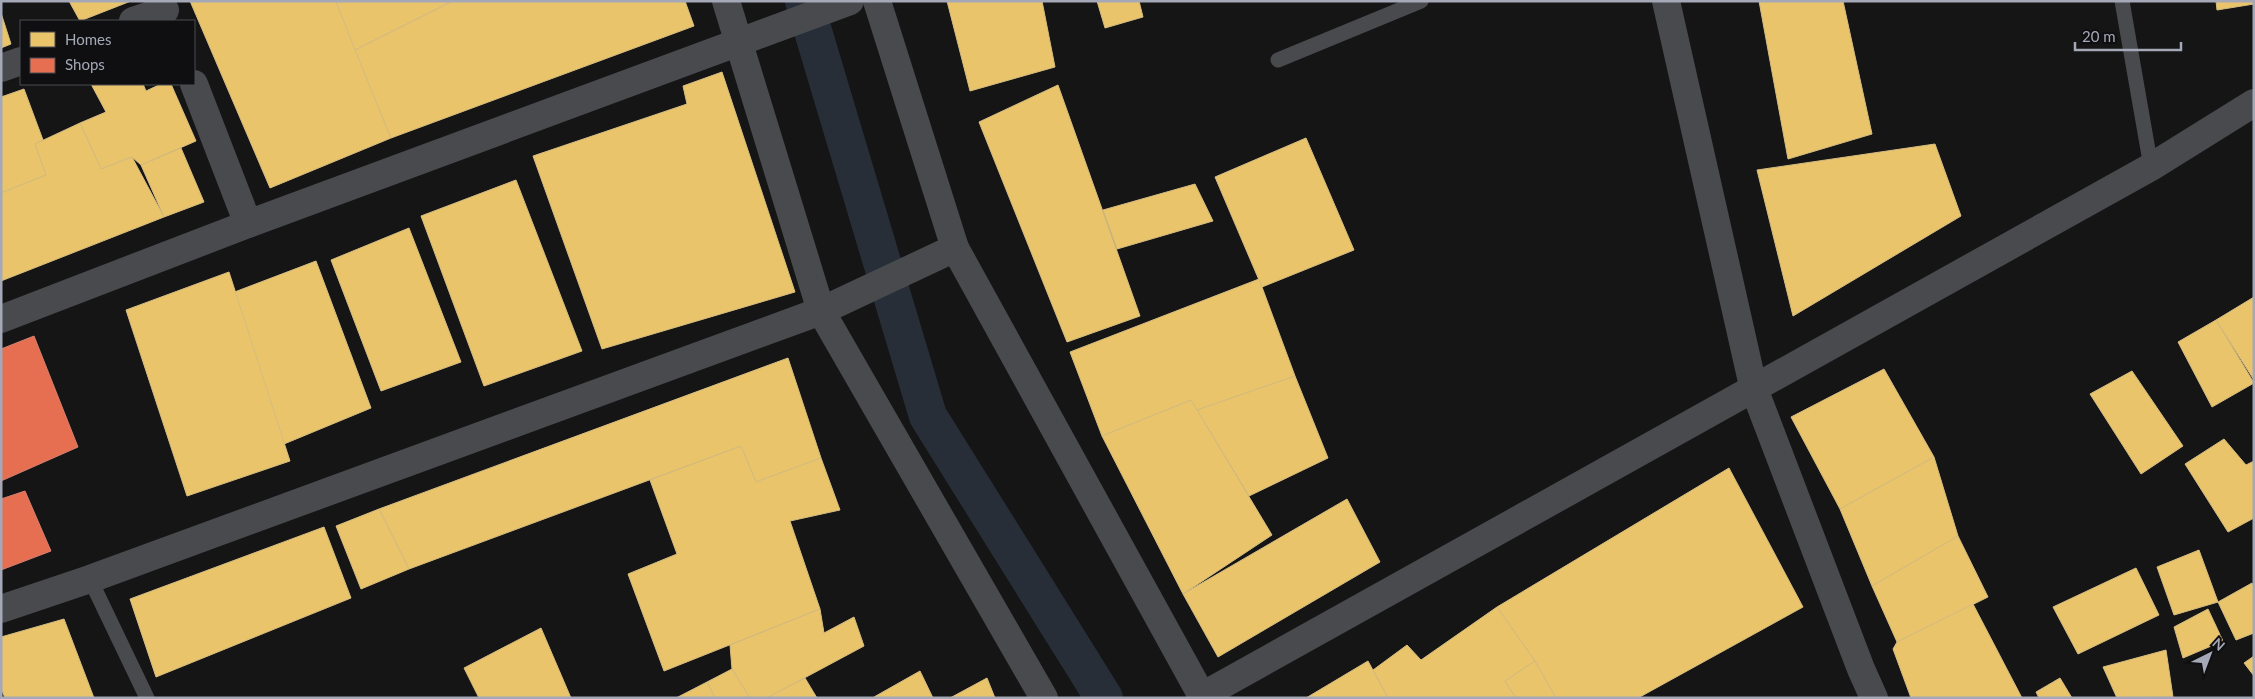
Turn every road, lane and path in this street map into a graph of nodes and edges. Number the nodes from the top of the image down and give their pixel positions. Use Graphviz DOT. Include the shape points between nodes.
graph roads {
  1 [pos="726,1"];
  2 [pos="850,1"];
  3 [pos="877,1"];
  4 [pos="1421,1"];
  5 [pos="1666,1"];
  6 [pos="2122,1"];
  7 [pos="165,11"];
  8 [pos="136,20"];
  9 [pos="738,44"];
  10 [pos="20,60"];
  11 [pos="1278,60"];
  12 [pos="1,68"];
  13 [pos="194,85"];
  14 [pos="2254,103"];
  15 [pos="2151,167"];
  16 [pos="248,224"];
  17 [pos="955,248"];
  18 [pos="821,311"];
  19 [pos="1,319"];
  20 [pos="1753,386"];
  21 [pos="90,579"];
  22 [pos="1,609"];
  23 [pos="1203,697"];
  24 [pos="147,698"];
  25 [pos="1044,698"];
  26 [pos="1874,698"];
  1 -- 9 [label="street"];
  2 -- 9 [label="street"];
  3 -- 17 [label="street"];
  4 -- 11 [label="lane"];
  5 -- 20 [label="street"];
  6 -- 15 [label="lane"];
  7 -- 8 [label="street"];
  9 -- 16 [label="street"];
  9 -- 18 [label="street"];
  10 -- 12 [label="street"];
  13 -- 16 [label="street"];
  14 -- 15 [label="street"];
  15 -- 20 [label="street"];
  16 -- 19 [label="street"];
  17 -- 18 [label="street"];
  17 -- 23 [label="street"];
  18 -- 21 [label="street"];
  18 -- 25 [label="street"];
  20 -- 23 [label="street"];
  20 -- 26 [label="street"];
  21 -- 22 [label="street"];
  21 -- 24 [label="lane"];
}
